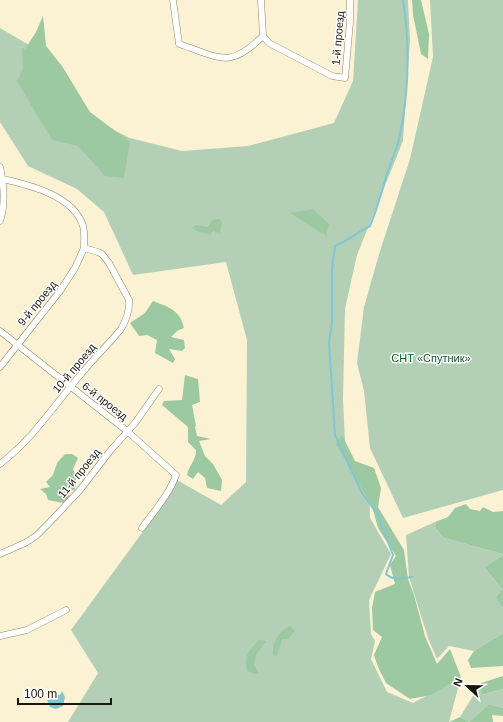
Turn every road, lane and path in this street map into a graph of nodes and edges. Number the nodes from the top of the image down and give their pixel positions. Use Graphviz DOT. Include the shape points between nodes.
graph roads {
  1 [pos="173,0"];
  2 [pos="261,0"];
  3 [pos="350,0"];
  4 [pos="263,36"];
  5 [pos="0,167"];
  6 [pos="3,179"];
  7 [pos="0,221"];
  8 [pos="84,248"];
  9 [pos="0,331"];
  10 [pos="17,345"];
  11 [pos="0,366"];
  12 [pos="70,387"];
  13 [pos="159,390"];
  14 [pos="127,431"];
  15 [pos="0,464"];
  16 [pos="142,528"];
  17 [pos="0,554"];
  18 [pos="66,610"];
  19 [pos="0,636"];
  1 -- 4 [label="street" via="179,44 221,58 242,54"];
  2 -- 4 [label="street"];
  3 -- 4 [label="street, 1-й проезд" via="345,78 332,76 269,43"];
  5 -- 6 [label="street"];
  6 -- 7 [label="street" via="4,199"];
  6 -- 8 [label="street" via="47,192 69,206 84,228"];
  8 -- 10 [label="street, 9-й проезд" via="60,292"];
  8 -- 12 [label="street, 10-й проезд" via="102,254 114,272 130,306 121,328"];
  9 -- 10 [label="street, 6-й проезд"];
  10 -- 11 [label="street, 9-й проезд"];
  10 -- 12 [label="street, 6-й проезд"];
  12 -- 14 [label="street, 6-й проезд"];
  12 -- 15 [label="street, 10-й проезд" via="37,430"];
  13 -- 14 [label="street, 11-й проезд"];
  14 -- 16 [label="street, 6-й проезд" via="176,475 168,492"];
  14 -- 17 [label="street, 11-й проезд" via="80,490 36,536"];
  18 -- 19 [label="street" via="28,630"];
}
